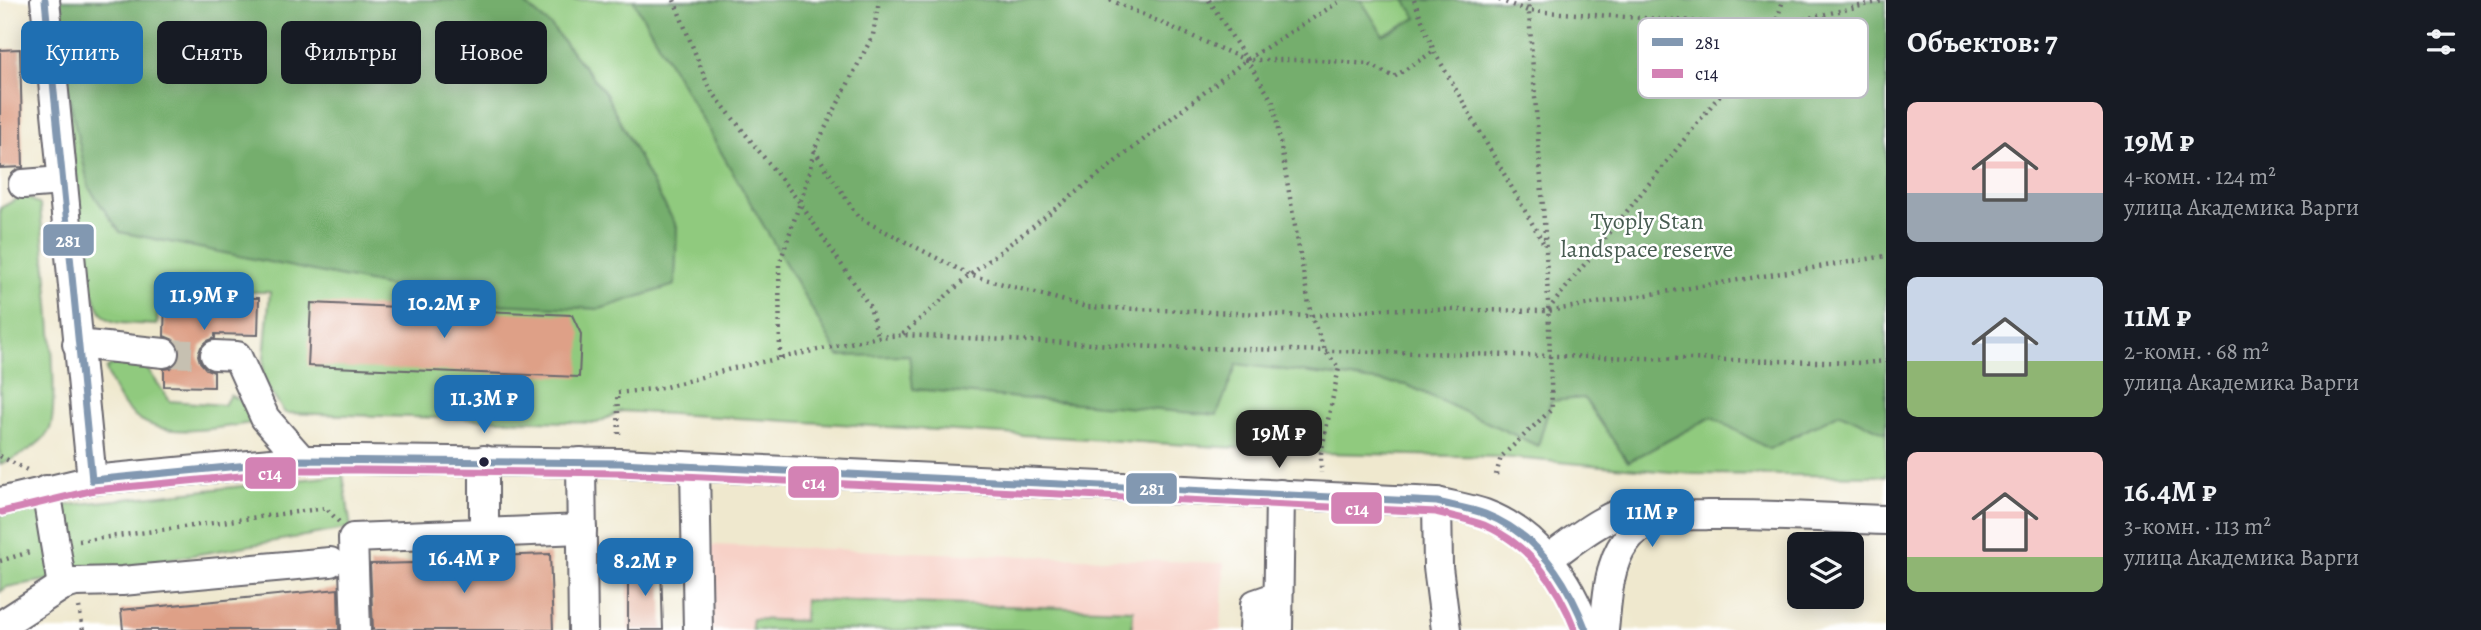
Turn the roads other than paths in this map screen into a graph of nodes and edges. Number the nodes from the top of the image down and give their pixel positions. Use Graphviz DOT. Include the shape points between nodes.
graph roads {
  1 [pos="44,0"];
  2 [pos="62,181"];
  3 [pos="23,184"];
  4 [pos="77,344"];
  5 [pos="164,353"];
  6 [pos="215,355"];
  7 [pos="302,460"];
  8 [pos="484,460"];
  9 [pos="581,462"];
  10 [pos="695,467"];
  11 [pos="37,480"];
  12 [pos="92,480"];
  13 [pos="1280,494"];
  14 [pos="0,502"];
  15 [pos="1437,502"];
  16 [pos="1738,514"];
  17 [pos="1886,520"];
  18 [pos="582,529"];
  19 [pos="484,533"];
  20 [pos="1548,559"];
  21 [pos="330,562"];
  22 [pos="62,586"];
  23 [pos="1278,596"];
  24 [pos="0,626"];
  25 [pos="356,630"];
  26 [pos="583,630"];
  27 [pos="698,630"];
  28 [pos="1254,630"];
  29 [pos="1278,630"];
  30 [pos="1446,630"];
  31 [pos="1586,630"];
  32 [pos="1604,630"];
  1 -- 2 [label="street"];
  2 -- 3 [label="street"];
  2 -- 4 [label="street"];
  4 -- 5 [label="street"];
  4 -- 12 [label="street"];
  6 -- 7 [label="street" via="237,356 265,418"];
  7 -- 8 [label="street"];
  7 -- 12 [label="street"];
  8 -- 9 [label="street"];
  8 -- 19 [label="street"];
  9 -- 10 [label="street"];
  9 -- 18 [label="street"];
  10 -- 13 [label="street"];
  10 -- 27 [label="street"];
  11 -- 12 [label="street"];
  11 -- 14 [label="street"];
  11 -- 22 [label="street"];
  13 -- 15 [label="street"];
  13 -- 23 [label="street"];
  15 -- 20 [label="street" via="1486,514"];
  15 -- 30 [label="street" via="1438,567"];
  16 -- 17 [label="street"];
  16 -- 20 [label="street" via="1642,507 1616,514"];
  16 -- 32 [label="street" via="1674,516 1637,529 1624,542 1611,577"];
  18 -- 19 [label="street"];
  18 -- 26 [label="street"];
  19 -- 25 [label="street" via="353,538"];
  20 -- 31 [label="street" via="1577,601"];
  21 -- 22 [label="street"];
  22 -- 24 [label="street"];
  23 -- 28 [label="street" via="1255,604"];
  23 -- 29 [label="street"];
}
